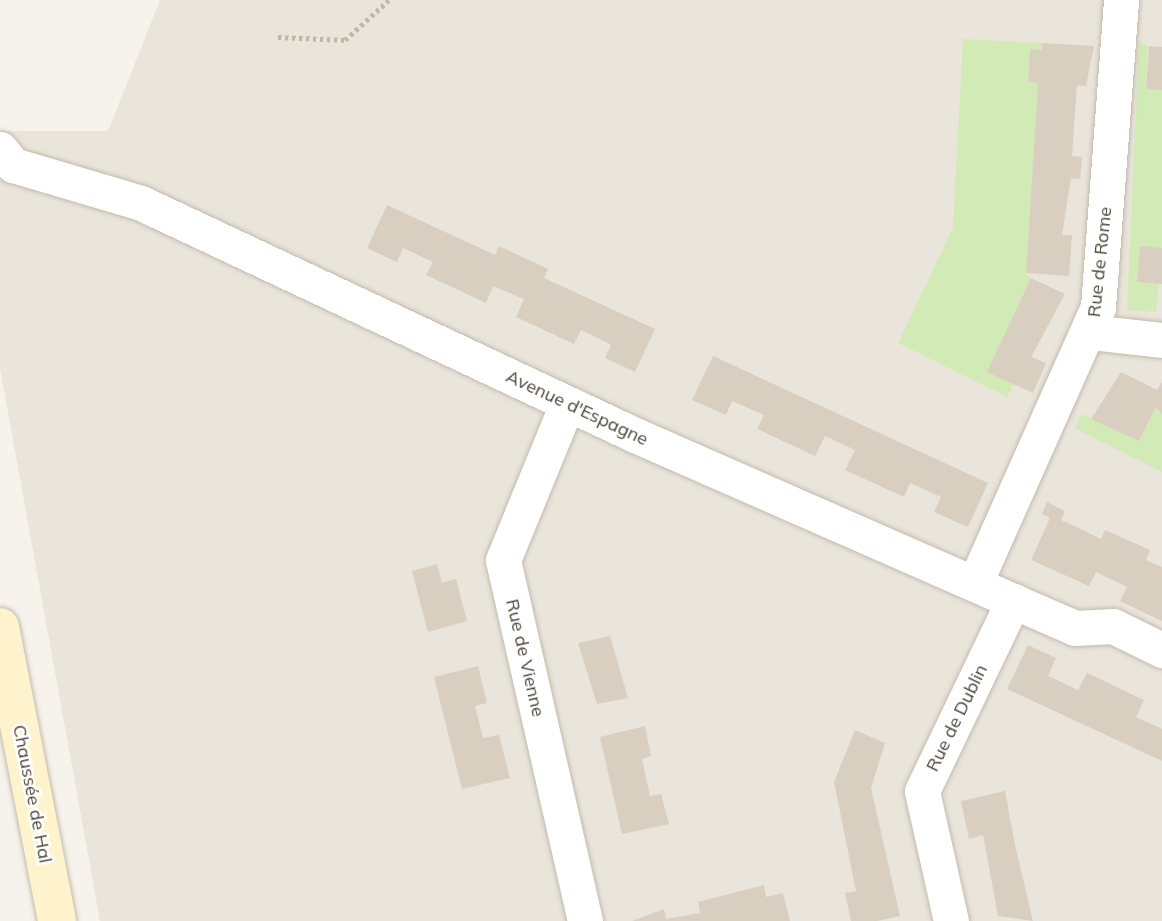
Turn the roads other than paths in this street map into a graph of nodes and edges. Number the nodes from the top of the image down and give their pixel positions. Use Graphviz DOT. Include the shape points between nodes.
graph roads {
  1 [pos="1121,0"];
  2 [pos="0,149"];
  3 [pos="1091,332"];
  4 [pos="1162,340"];
  5 [pos="567,404"];
  6 [pos="975,583"];
  7 [pos="1013,601"];
  8 [pos="0,627"];
  9 [pos="1162,650"];
  10 [pos="57,921"];
  11 [pos="585,921"];
  12 [pos="951,921"];
  1 -- 3 [label="street, Rue de Rome"];
  2 -- 5 [label="street, Avenue d'Espagne" via="13,165 141,203"];
  3 -- 4 [label="street"];
  3 -- 6 [label="street, Rue de Rome"];
  5 -- 6 [label="street, Avenue d'Espagne"];
  5 -- 11 [label="street, Rue de Vienne" via="503,560"];
  6 -- 7 [label="street, Avenue d'Espagne"];
  7 -- 9 [label="street, Avenue d'Espagne" via="1075,628 1113,626"];
  7 -- 12 [label="street, Rue de Dublin" via="922,791"];
  8 -- 10 [label="main road, Chaussée de Hal"];
}
